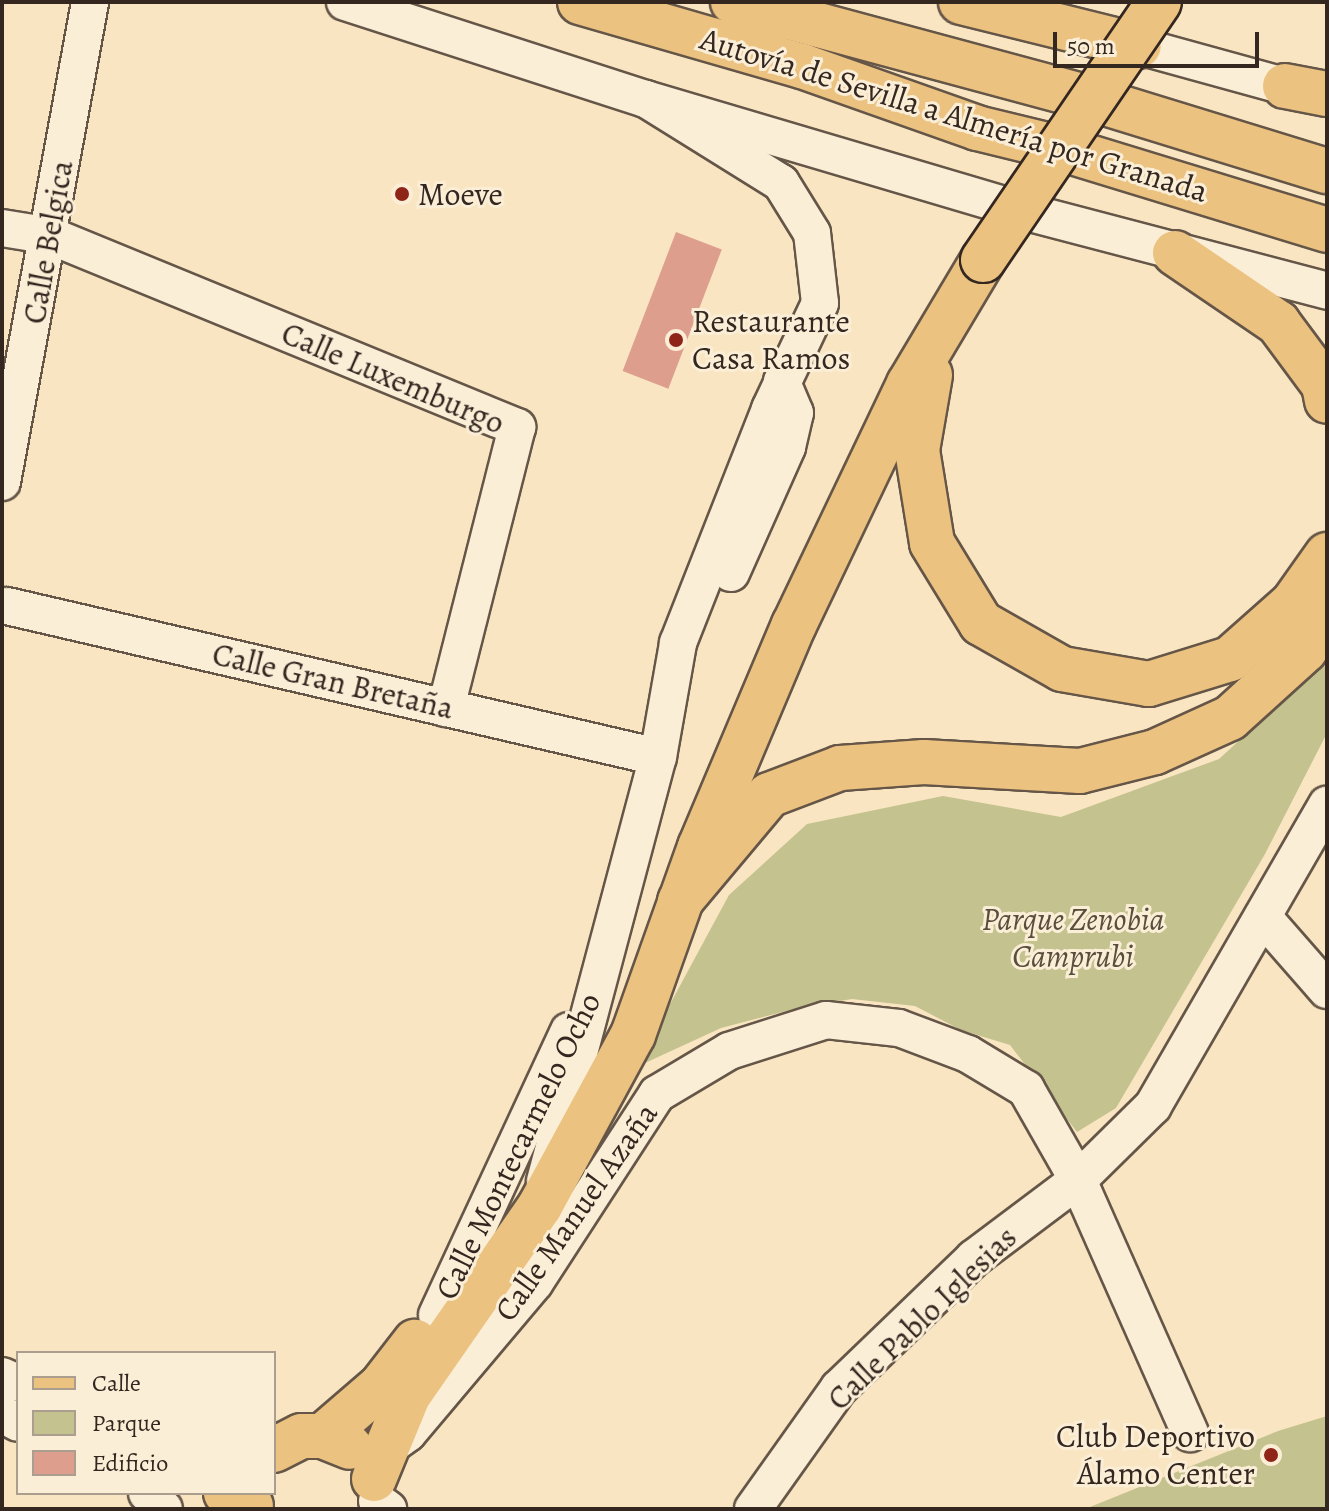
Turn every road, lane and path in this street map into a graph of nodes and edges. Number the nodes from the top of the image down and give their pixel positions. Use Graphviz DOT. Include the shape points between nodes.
graph roads {
  1 [pos="90,2"];
  2 [pos="345,2"];
  3 [pos="580,2"];
  4 [pos="733,2"];
  5 [pos="961,2"];
  6 [pos="1004,2"];
  7 [pos="1159,2"];
  8 [pos="1139,46"];
  9 [pos="1313,93"];
  10 [pos="646,99"];
  11 [pos="1327,171"];
  12 [pos="2,228"];
  13 [pos="1327,230"];
  14 [pos="51,236"];
  15 [pos="1175,253"];
  16 [pos="983,260"];
  17 [pos="1327,291"];
  18 [pos="1327,401"];
  19 [pos="2,482"];
  20 [pos="1327,555"];
  21 [pos="4,602"];
  22 [pos="1327,613"];
  23 [pos="446,708"];
  24 [pos="658,757"];
  25 [pos="1327,805"];
  26 [pos="680,901"];
  27 [pos="1263,917"];
  28 [pos="659,954"];
  29 [pos="599,978"];
  30 [pos="1327,990"];
  31 [pos="554,1133"];
  32 [pos="1078,1180"];
  33 [pos="540,1206"];
  34 [pos="437,1315"];
  35 [pos="1190,1433"];
  36 [pos="323,1436"];
  37 [pos="276,1449"];
  38 [pos="381,1489"];
  39 [pos="753,1509"];
  1 -- 14 [label="street, Calle Belgica"];
  2 -- 10 [label="street"];
  3 -- 13 [label="main road, Autovía de Sevilla a Almería por Granada" via="802,66 977,128"];
  4 -- 11 [label="main road, Autovía de Sevilla a Almería por Granada" via="1089,98"];
  5 -- 8 [label="main road"];
  6 -- 8 [label="main road"];
  7 -- 16 [label="main road, bridge"];
  8 -- 9 [label="street"];
  10 -- 15 [label="street"];
  10 -- 24 [label="street, Calle Montecarmelo Ocho" via="781,183 812,233 820,303 782,382 678,643"];
  12 -- 14 [label="street, Calle Luxemburgo"];
  14 -- 19 [label="street, Calle Belgica"];
  14 -- 23 [label="street, Calle Luxemburgo" via="517,427"];
  15 -- 17 [label="street"];
  15 -- 18 [label="main road" via="1278,323 1324,385"];
  16 -- 20 [label="main road" via="929,377 917,450 932,543 981,623 1062,669 1149,684 1230,659 1293,603"];
  16 -- 26 [label="main road" via="909,384 794,625"];
  21 -- 23 [label="street, Calle Gran Bretaña"];
  22 -- 26 [label="main road" via="1305,650 1230,718 1155,752 1080,771 924,762 840,768 769,795"];
  23 -- 24 [label="street, Calle Gran Bretaña"];
  24 -- 29 [label="street, Calle Montecarmelo Ocho"];
  25 -- 27 [label="street, Calle Pablo Iglesias"];
  26 -- 28 [label="main road"];
  27 -- 30 [label="street"];
  27 -- 32 [label="street, Calle Pablo Iglesias" via="1153,1106"];
  28 -- 31 [label="main road"];
  28 -- 33 [label="main road" via="633,1035"];
  29 -- 31 [label="street, Calle Montecarmelo Ocho"];
  29 -- 34 [label="street, Calle Montecarmelo Ocho" via="547,1071"];
  31 -- 33 [label="street, Calle Montecarmelo Ocho"];
  31 -- 34 [label="main road"];
  32 -- 35 [label="street, Calle Manuel Azaña"];
  32 -- 38 [label="street, Calle Manuel Azaña" via="1026,1089 968,1054 899,1028 826,1020 729,1051 657,1094 535,1282 408,1433"];
  32 -- 39 [label="street, Calle Pablo Iglesias" via="974,1258 839,1388"];
  33 -- 38 [label="main road" via="408,1396"];
  34 -- 36 [label="main road" via="381,1386"];
  36 -- 37 [label="main road" via="302,1436"];
  36 -- 38 [label="main road" via="355,1450"];
}
